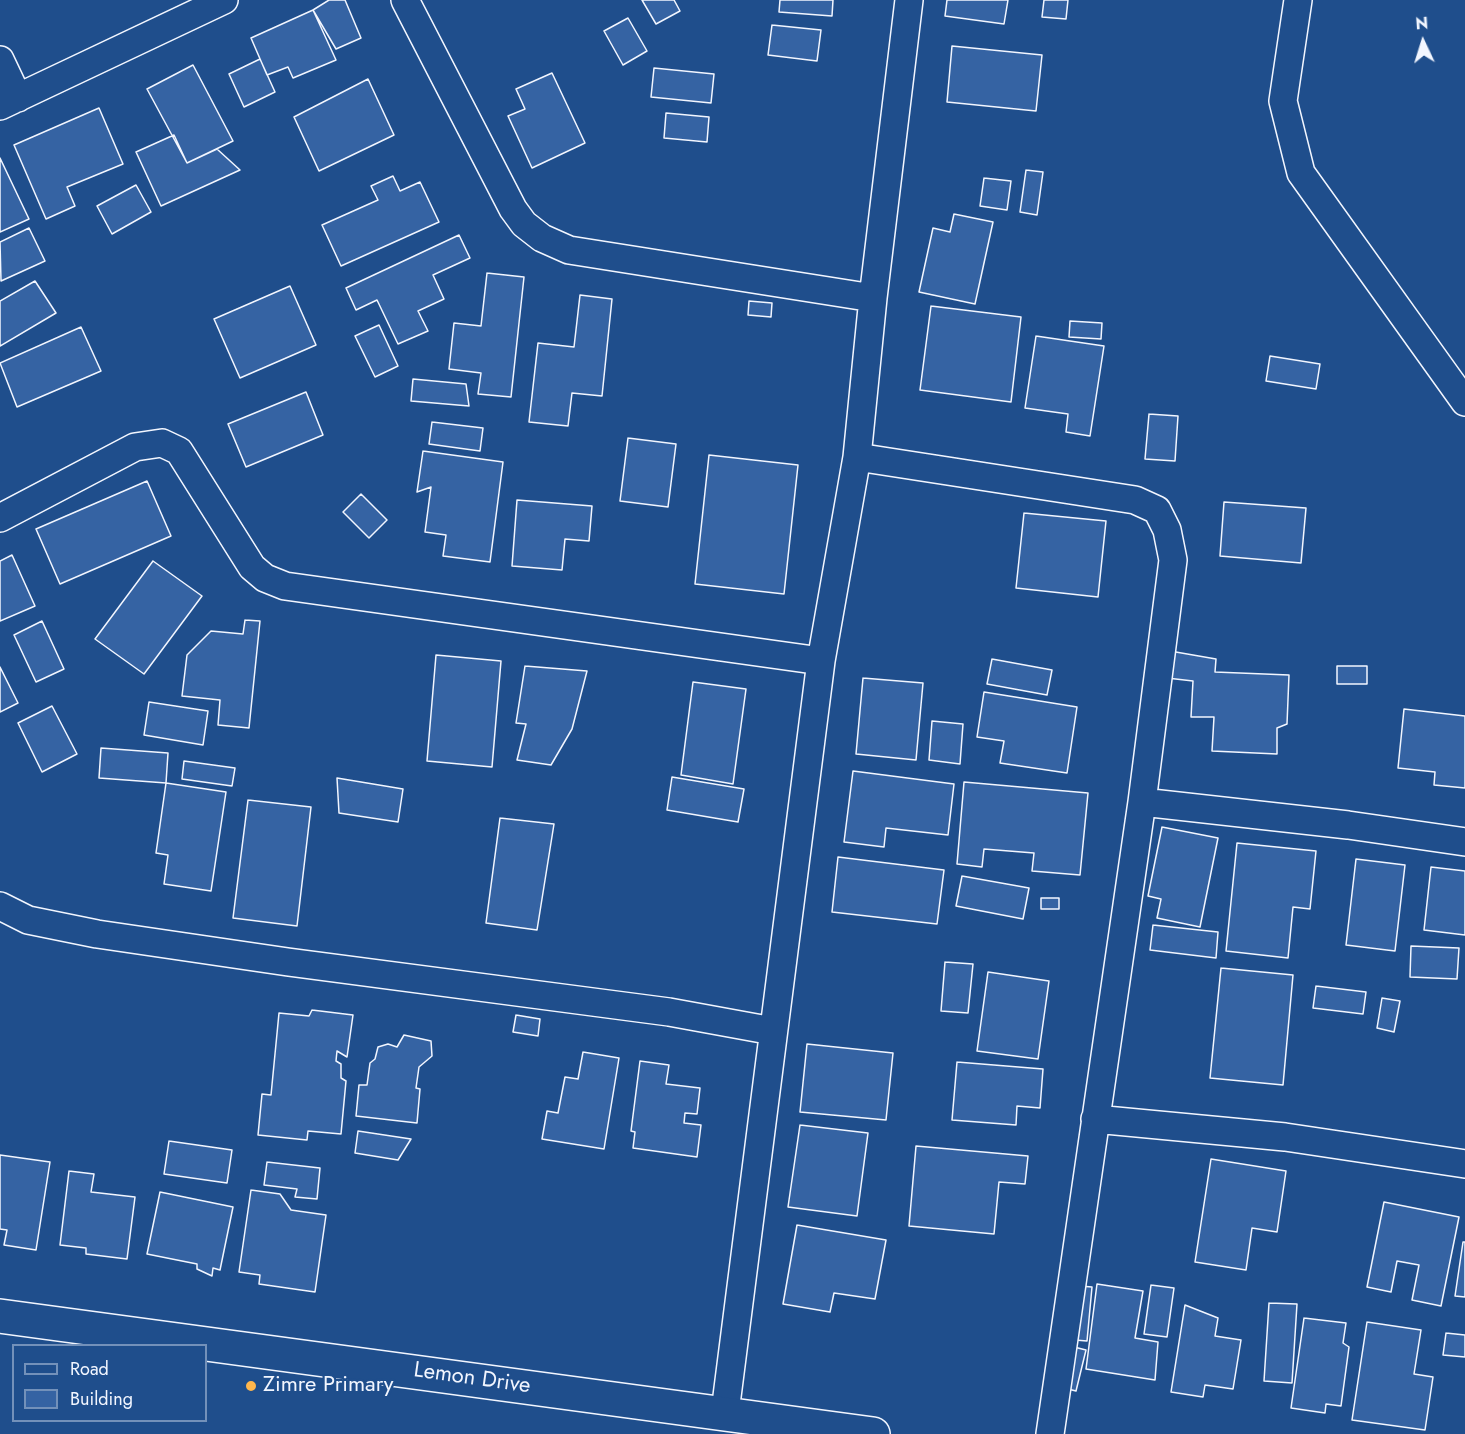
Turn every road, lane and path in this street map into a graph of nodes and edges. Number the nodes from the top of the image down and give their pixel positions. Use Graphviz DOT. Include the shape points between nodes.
graph roads {
  1 [pos="224,0"];
  2 [pos="405,0"];
  3 [pos="909,0"];
  4 [pos="1298,0"];
  5 [pos="0,60"];
  6 [pos="9,102"];
  7 [pos="873,298"];
  8 [pos="1465,402"];
  9 [pos="857,457"];
  10 [pos="0,519"];
  11 [pos="821,661"];
  12 [pos="1142,801"];
  13 [pos="1465,842"];
  14 [pos="0,906"];
  15 [pos="773,1031"];
  16 [pos="1095,1119"];
  17 [pos="1465,1164"];
  18 [pos="0,1316"];
  19 [pos="725,1412"];
  20 [pos="873,1434"];
  21 [pos="1050,1434"];
  1 -- 6 [label="street"];
  2 -- 7 [label="street" via="513,209 542,238 568,250"];
  3 -- 7 [label="street"];
  4 -- 8 [label="street" via="1283,101 1301,173"];
  5 -- 6 [label="street"];
  7 -- 9 [label="street"];
  9 -- 11 [label="street"];
  9 -- 12 [label="street" via="1135,500 1157,510 1167,530 1173,560"];
  10 -- 11 [label="street" via="135,447 162,443 179,451 252,567 265,578 285,586"];
  11 -- 15 [label="street"];
  12 -- 13 [label="street"];
  12 -- 16 [label="street"];
  14 -- 15 [label="street" via="28,920 97,934 669,1012"];
  15 -- 19 [label="street"];
  16 -- 17 [label="street" via="1285,1137"];
  16 -- 21 [label="street"];
  18 -- 19 [label="street, Lemon Drive"];
  19 -- 20 [label="street, Lemon Drive"];
}
